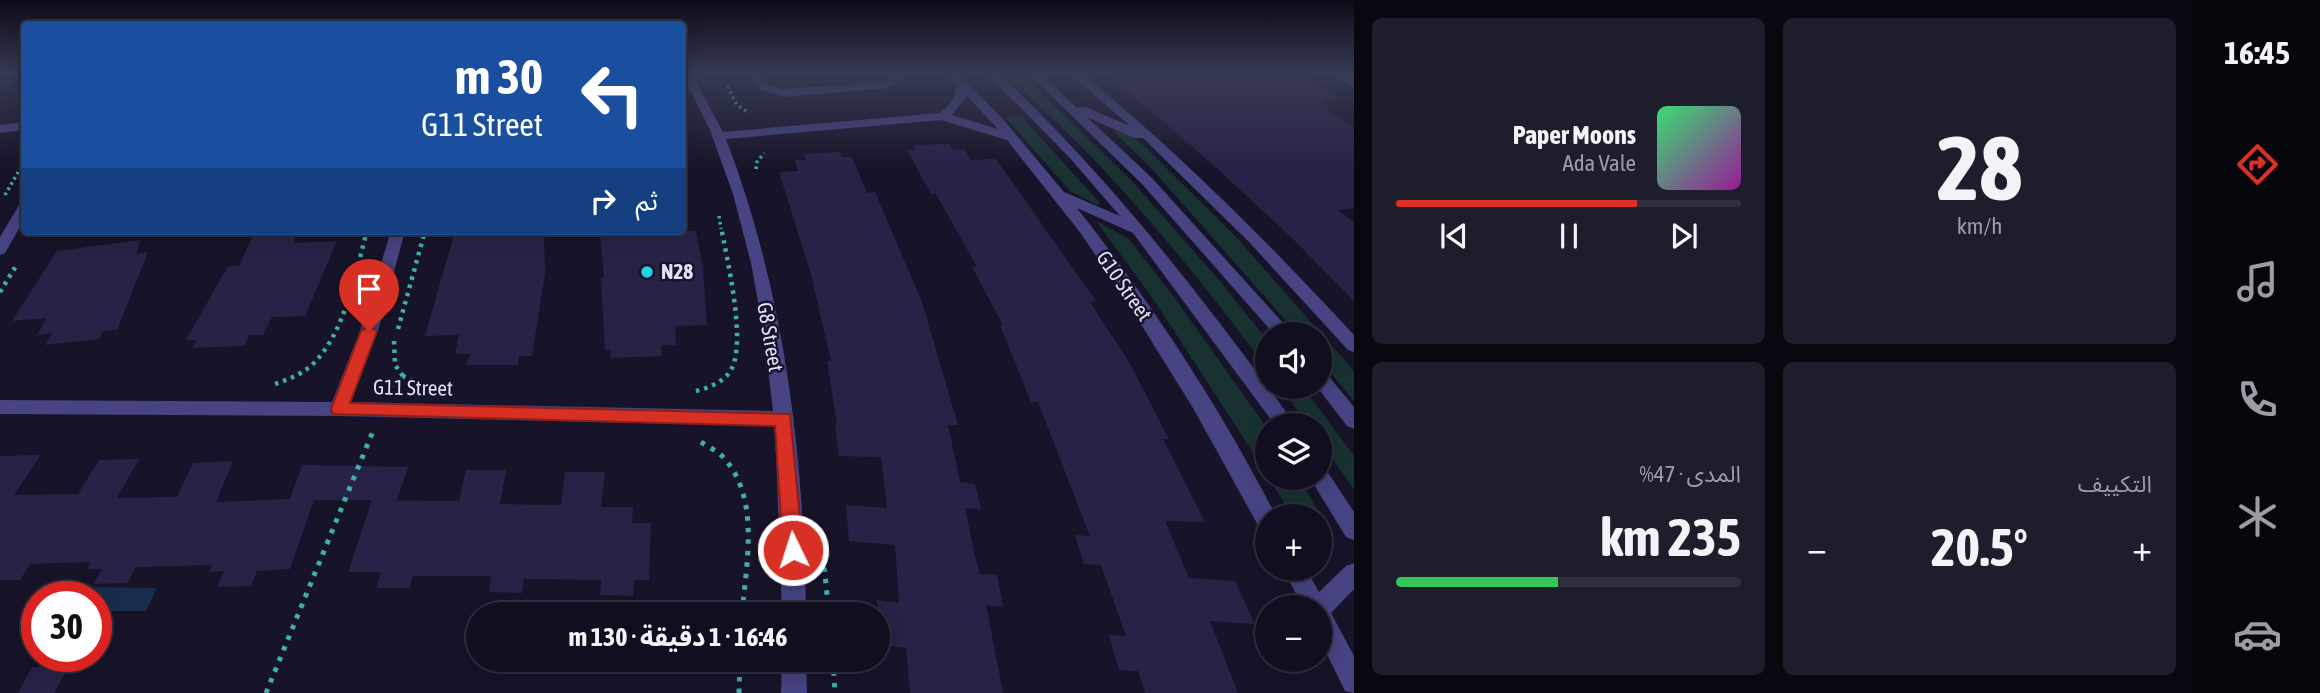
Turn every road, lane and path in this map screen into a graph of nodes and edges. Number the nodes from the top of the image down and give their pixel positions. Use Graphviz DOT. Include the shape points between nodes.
graph roads {
  1 [pos="702,105"];
  2 [pos="955,105"];
  3 [pos="982,105"];
  4 [pos="1024,105"];
  5 [pos="1070,105"];
  6 [pos="1072,105"];
  7 [pos="1112,105"];
  8 [pos="942,116"];
  9 [pos="21,126"];
  10 [pos="0,129"];
  11 [pos="720,136"];
  12 [pos="1010,137"];
  13 [pos="1155,142"];
  14 [pos="21,167"];
  15 [pos="1057,193"];
  16 [pos="0,204"];
  17 [pos="718,211"];
  18 [pos="21,213"];
  19 [pos="1142,232"];
  20 [pos="367,235"];
  21 [pos="397,235"];
  22 [pos="424,235"];
  23 [pos="0,250"];
  24 [pos="1273,322"];
  25 [pos="1354,346"];
  26 [pos="301,373"];
  27 [pos="403,376"];
  28 [pos="723,378"];
  29 [pos="391,383"];
  30 [pos="1332,393"];
  31 [pos="0,407"];
  32 [pos="339,409"];
  33 [pos="381,411"];
  34 [pos="1276,413"];
  35 [pos="783,419"];
  36 [pos="1354,421"];
  37 [pos="729,461"];
  38 [pos="1328,490"];
  39 [pos="1258,504"];
  40 [pos="1354,530"];
  41 [pos="1354,573"];
  42 [pos="1331,595"];
  43 [pos="743,602"];
  44 [pos="794,602"];
  45 [pos="1332,639"];
  46 [pos="740,672"];
  47 [pos="794,672"];
  48 [pos="834,672"];
  49 [pos="1354,682"];
  50 [pos="266,693"];
  51 [pos="739,693"];
  52 [pos="794,693"];
  53 [pos="835,693"];
  1 -- 11 [label="street, G8 Street"];
  2 -- 8 [label="street"];
  3 -- 12 [label="street, G10 Street"];
  4 -- 19 [label="street"];
  5 -- 24 [label="street" via="1192,229"];
  6 -- 13 [label="street"];
  7 -- 13 [label="street"];
  8 -- 11 [label="street"];
  8 -- 12 [label="street"];
  9 -- 10 [label="street"];
  11 -- 35 [label="street, G8 Street" via="759,270"];
  12 -- 15 [label="street, G10 Street"];
  13 -- 25 [label="street" via="1279,264"];
  14 -- 16 [label="path"];
  15 -- 19 [label="street"];
  15 -- 39 [label="street, G10 Street" via="1168,351"];
  17 -- 28 [label="path" via="736,345 733,366"];
  18 -- 23 [label="street"];
  19 -- 34 [label="street"];
  20 -- 26 [label="path" via="331,340"];
  21 -- 32 [label="street" via="369,331"];
  22 -- 27 [label="path" via="393,344 395,365"];
  29 -- 33 [label="path"];
  30 -- 36 [label="street"];
  31 -- 32 [label="street, G11 Street"];
  32 -- 33 [label="street, G11 Street"];
  33 -- 35 [label="street, G11 Street"];
  33 -- 50 [label="path"];
  35 -- 44 [label="street, G8 Street"];
  37 -- 43 [label="path" via="744,492 747,517"];
  38 -- 40 [label="street"];
  41 -- 42 [label="street"];
  45 -- 49 [label="street"];
  46 -- 51 [label="path"];
  47 -- 52 [label="street"];
  48 -- 53 [label="path"];
}
